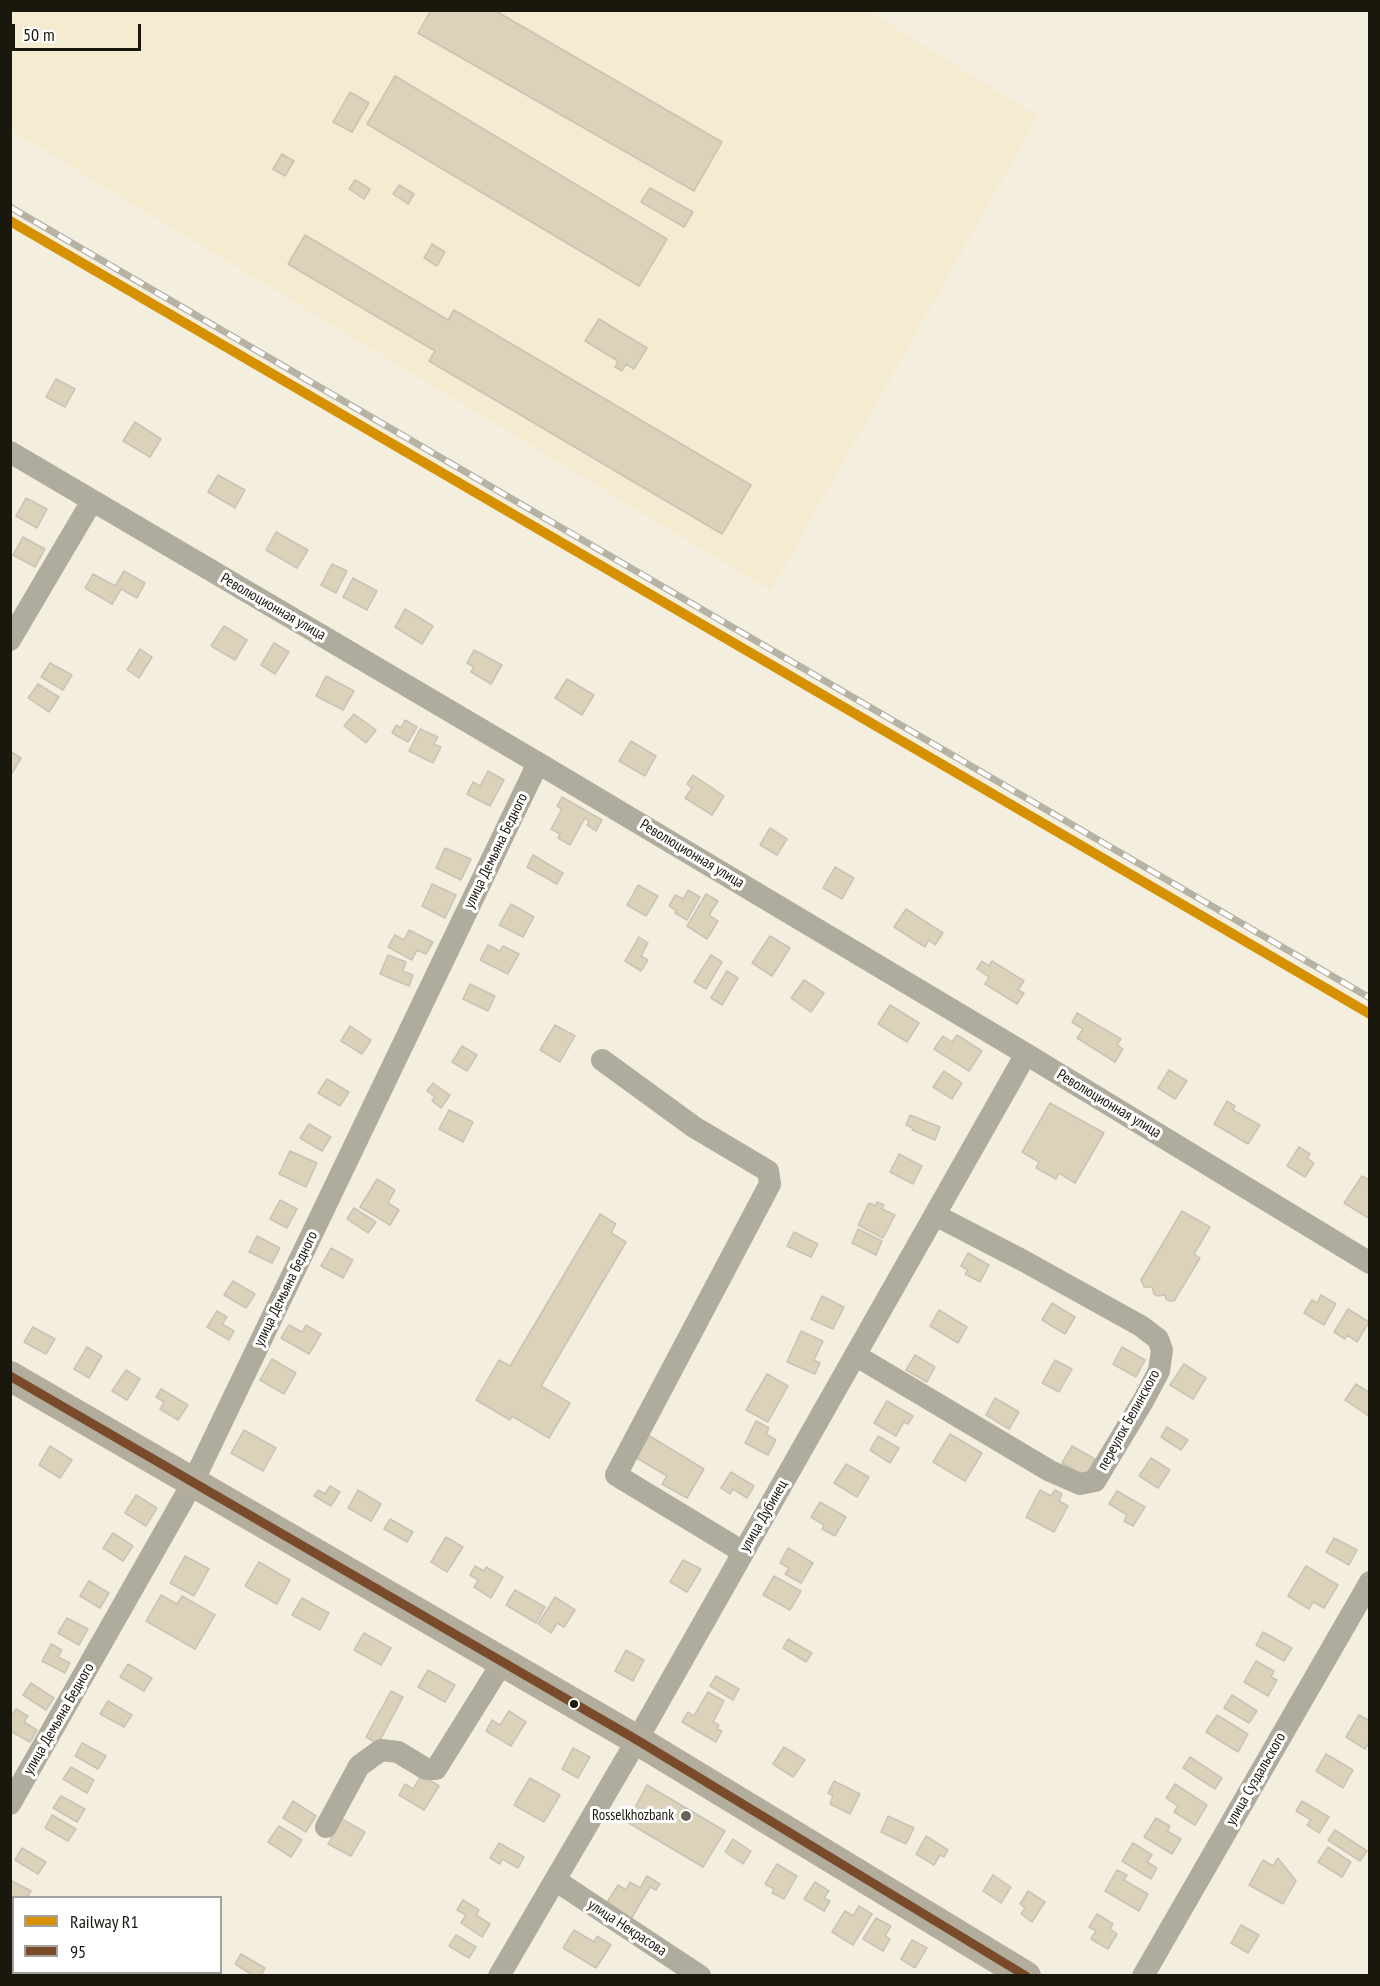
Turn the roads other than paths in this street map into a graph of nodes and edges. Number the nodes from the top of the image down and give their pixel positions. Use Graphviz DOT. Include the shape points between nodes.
graph roads {
  1 [pos="10,452"];
  2 [pos="92,501"];
  3 [pos="10,640"];
  4 [pos="538,763"];
  5 [pos="1026,1054"];
  6 [pos="602,1060"];
  7 [pos="935,1215"];
  8 [pos="1370,1263"];
  9 [pos="855,1356"];
  10 [pos="10,1376"];
  11 [pos="192,1484"];
  12 [pos="743,1552"];
  13 [pos="1370,1582"];
  14 [pos="502,1663"];
  15 [pos="637,1740"];
  16 [pos="10,1804"];
  17 [pos="326,1827"];
  18 [pos="555,1880"];
  19 [pos="499,1976"];
  20 [pos="700,1976"];
  21 [pos="1026,1976"];
  22 [pos="1143,1976"];
  1 -- 2 [label="street, Революционная улица"];
  2 -- 3 [label="street"];
  2 -- 4 [label="street, Революционная улица"];
  4 -- 5 [label="street, Революционная улица"];
  4 -- 11 [label="street, улица Демьяна Бедного"];
  5 -- 7 [label="street, улица Дубинец"];
  5 -- 8 [label="street, Революционная улица"];
  6 -- 12 [label="street" via="694,1128 768,1171 770,1184 616,1474"];
  7 -- 9 [label="street, улица Дубинец"];
  7 -- 9 [label="street, переулок Белинского" via="1032,1265 1158,1339 1162,1350 1159,1371 1143,1401 1095,1481 1080,1484 1050,1471"];
  9 -- 12 [label="street, улица Дубинец"];
  10 -- 11 [label="main road"];
  11 -- 14 [label="main road"];
  11 -- 16 [label="street, улица Демьяна Бедного"];
  12 -- 15 [label="street, улица Дубинец"];
  13 -- 22 [label="street, улица Суздальского"];
  14 -- 15 [label="main road"];
  14 -- 17 [label="street" via="436,1769 426,1769 398,1752 381,1750 360,1766"];
  15 -- 18 [label="street, улица Дубинец"];
  15 -- 21 [label="main road"];
  18 -- 19 [label="street, улица Дубинец"];
  18 -- 20 [label="street, улица Некрасова"];
}
